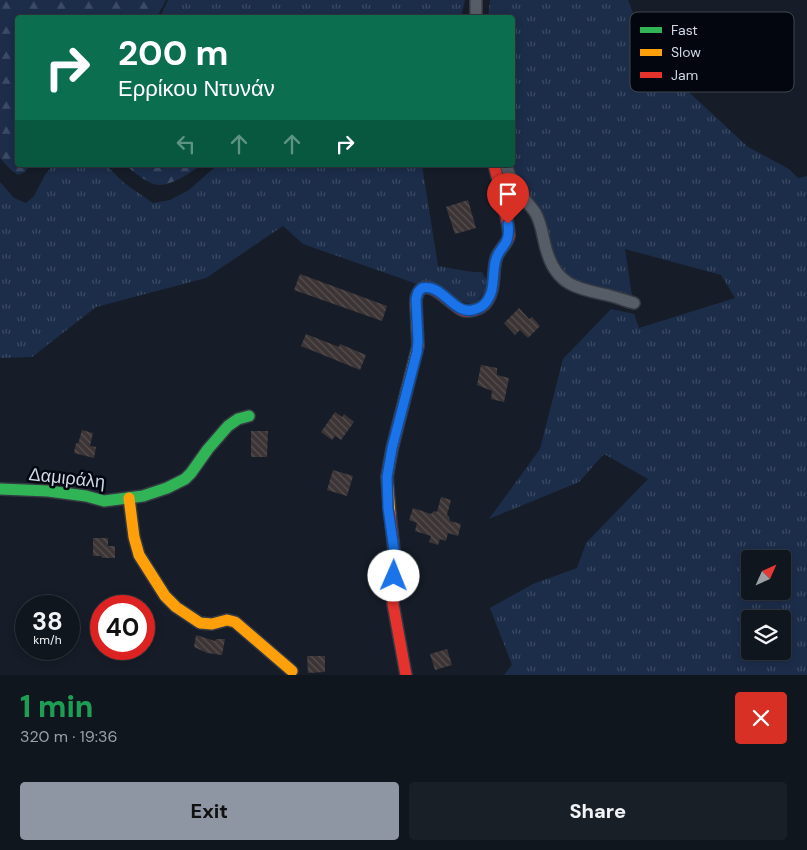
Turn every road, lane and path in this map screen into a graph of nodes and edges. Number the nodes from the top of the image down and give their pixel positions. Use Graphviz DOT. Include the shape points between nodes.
graph roads {
  1 [pos="476,0"];
  2 [pos="476,15"];
  3 [pos="494,167"];
  4 [pos="507,167"];
  5 [pos="634,303"];
  6 [pos="249,416"];
  7 [pos="0,489"];
  8 [pos="128,498"];
  9 [pos="292,671"];
  10 [pos="406,675"];
  1 -- 2 [label="street"];
  3 -- 10 [label="street" via="509,234 496,257 493,287 487,302 469,311 462,310 428,287 420,289 416,296 418,346 387,477 394,550 393,604"];
  4 -- 5 [label="street" via="516,188 536,212 547,253 559,277 582,290"];
  6 -- 8 [label="street, Δαμιράλη" via="228,426 185,479 143,496"];
  7 -- 8 [label="street, Δαμιράλη" via="48,491 104,501"];
  8 -- 9 [label="street" via="140,555 169,601 200,623 235,622"];
}
